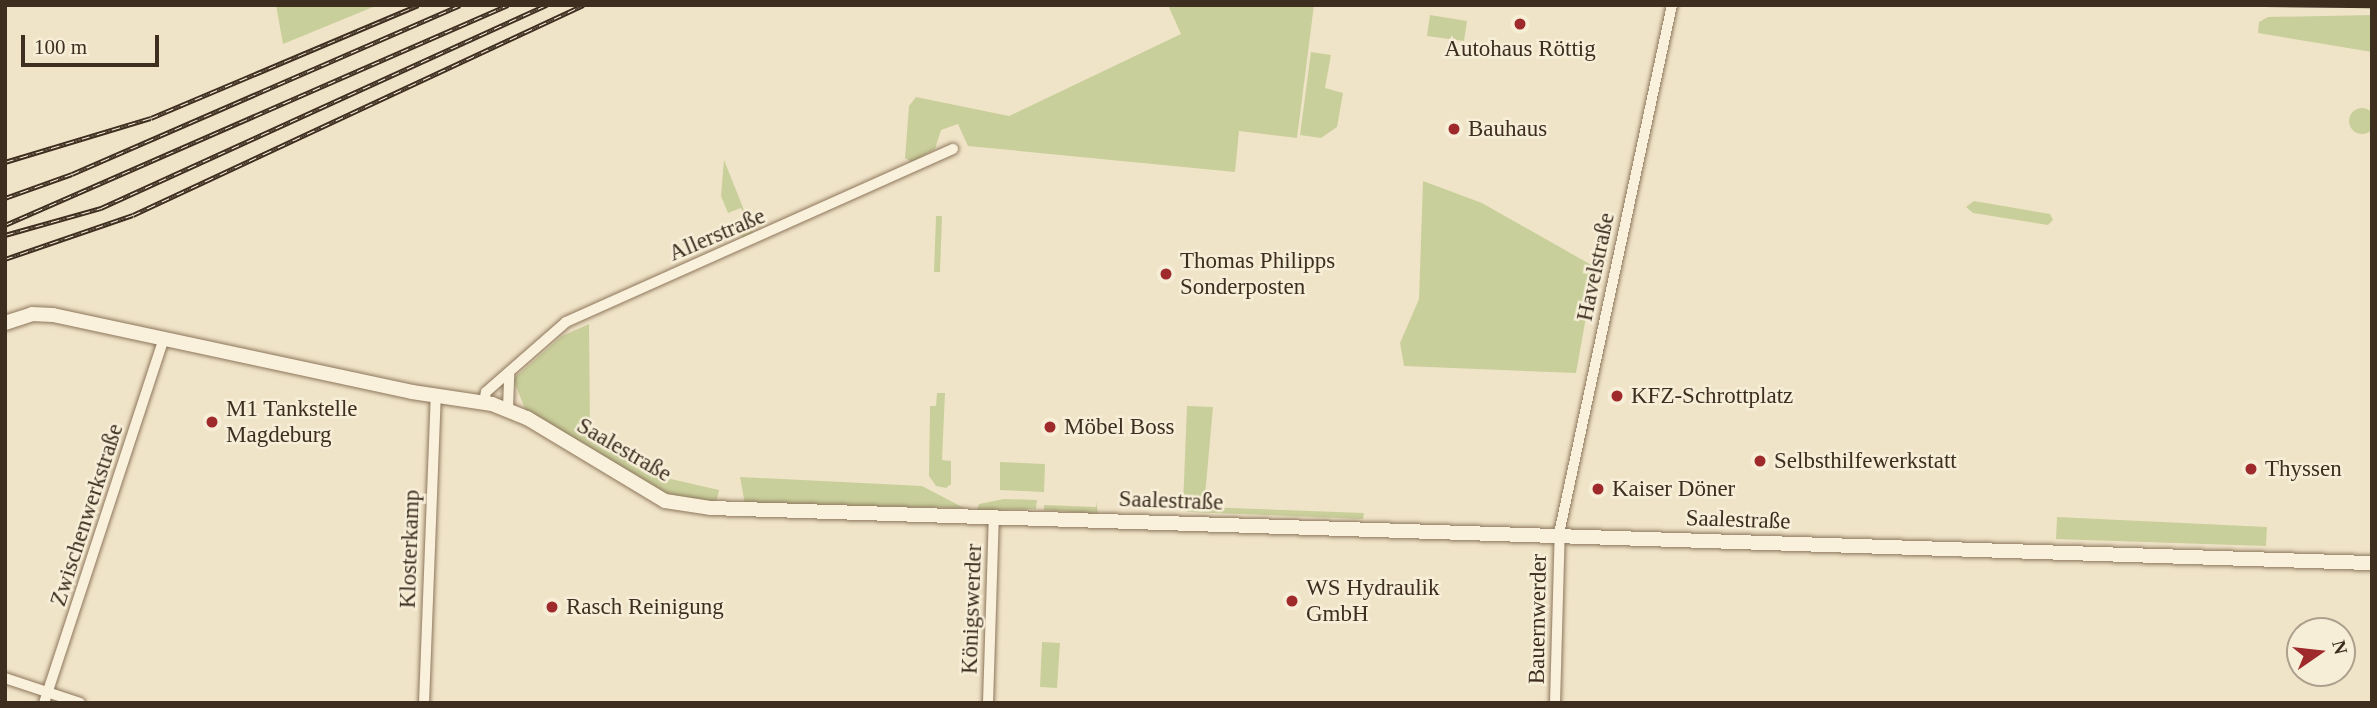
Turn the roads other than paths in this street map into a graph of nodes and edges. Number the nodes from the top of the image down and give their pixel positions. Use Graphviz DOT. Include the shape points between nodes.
graph roads {
  1 [pos="1672,5"];
  2 [pos="953,149"];
  3 [pos="5,323"];
  4 [pos="164,339"];
  5 [pos="509,373"];
  6 [pos="436,396"];
  7 [pos="484,402"];
  8 [pos="508,410"];
  9 [pos="994,517"];
  10 [pos="1559,537"];
  11 [pos="2372,563"];
  12 [pos="5,678"];
  13 [pos="50,691"];
  14 [pos="44,703"];
  15 [pos="80,703"];
  16 [pos="424,703"];
  17 [pos="988,703"];
  18 [pos="1555,703"];
  1 -- 10 [label="street, Havelstraße"];
  2 -- 5 [label="street, Allerstraße" via="571,319"];
  3 -- 4 [label="main road, Saalestraße" via="44,313"];
  4 -- 6 [label="main road, Saalestraße"];
  4 -- 13 [label="street, Zwischenwerkstraße"];
  5 -- 7 [label="street, Allerstraße" via="486,392"];
  5 -- 8 [label="street"];
  6 -- 7 [label="main road, Saalestraße"];
  6 -- 16 [label="street, Klosterkamp"];
  7 -- 8 [label="main road, Saalestraße"];
  8 -- 9 [label="main road, Saalestraße" via="665,501 711,508"];
  9 -- 10 [label="main road, Saalestraße"];
  9 -- 17 [label="street, Königswerder"];
  10 -- 11 [label="main road, Saalestraße"];
  10 -- 18 [label="street, Bauernwerder"];
  12 -- 13 [label="street"];
  13 -- 14 [label="street, Zwischenwerkstraße"];
  13 -- 15 [label="street"];
}
